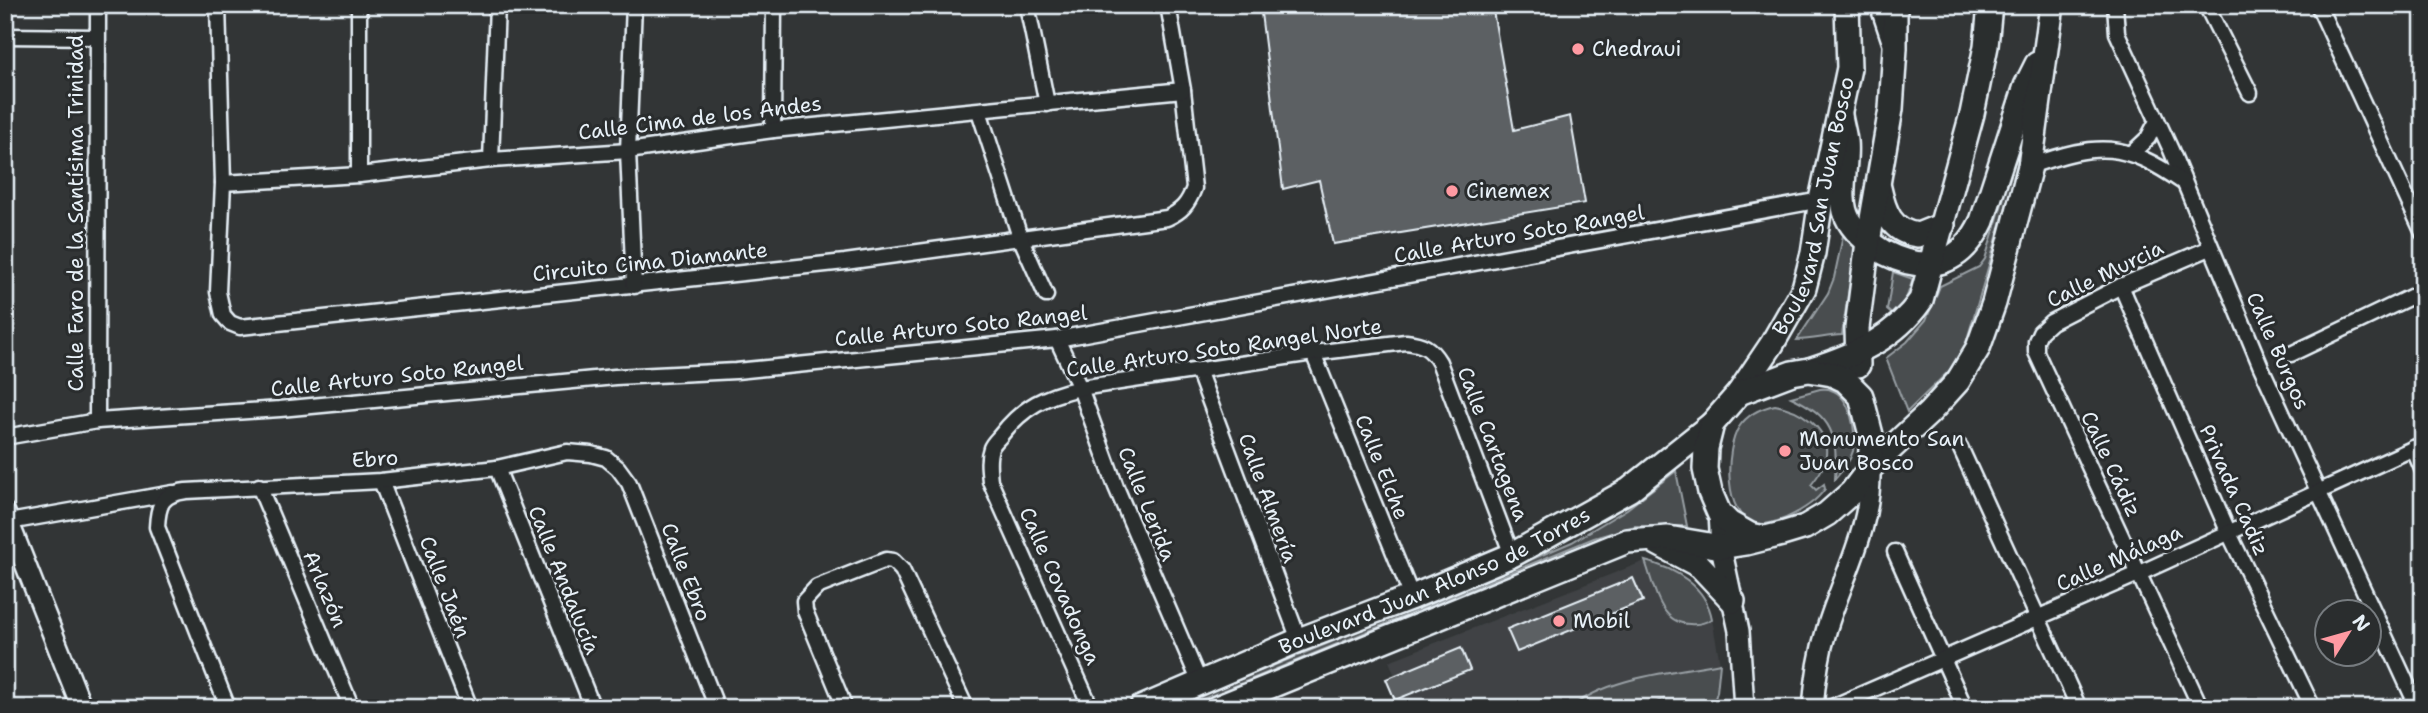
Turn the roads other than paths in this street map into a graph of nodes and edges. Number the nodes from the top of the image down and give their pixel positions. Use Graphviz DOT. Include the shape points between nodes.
graph roads {
  1 [pos="98,5"];
  2 [pos="218,5"];
  3 [pos="359,5"];
  4 [pos="497,5"];
  5 [pos="634,5"];
  6 [pos="774,5"];
  7 [pos="1027,5"];
  8 [pos="1168,5"];
  9 [pos="1847,5"];
  10 [pos="1880,5"];
  11 [pos="1895,5"];
  12 [pos="1990,5"];
  13 [pos="2052,5"];
  14 [pos="2115,5"];
  15 [pos="2206,5"];
  16 [pos="2318,5"];
  17 [pos="5,36"];
  18 [pos="97,37"];
  19 [pos="2046,44"];
  20 [pos="1895,48"];
  21 [pos="1183,90"];
  22 [pos="2250,93"];
  23 [pos="1048,104"];
  24 [pos="979,111"];
  25 [pos="1840,114"];
  26 [pos="2157,121"];
  27 [pos="773,130"];
  28 [pos="628,150"];
  29 [pos="2132,153"];
  30 [pos="491,160"];
  31 [pos="2030,166"];
  32 [pos="359,175"];
  33 [pos="1878,182"];
  34 [pos="223,183"];
  35 [pos="2184,183"];
  36 [pos="1821,200"];
  37 [pos="1942,225"];
  38 [pos="2423,233"];
  39 [pos="1020,237"];
  40 [pos="1868,242"];
  41 [pos="2210,248"];
  42 [pos="1932,264"];
  43 [pos="634,286"];
  44 [pos="2122,286"];
  45 [pos="2423,291"];
  46 [pos="1046,295"];
  47 [pos="1057,339"];
  48 [pos="1432,349"];
  49 [pos="2036,352"];
  50 [pos="1856,353"];
  51 [pos="1313,354"];
  52 [pos="2291,354"];
  53 [pos="1198,370"];
  54 [pos="1809,370"];
  55 [pos="1080,388"];
  56 [pos="1739,394"];
  57 [pos="1861,396"];
  58 [pos="97,421"];
  59 [pos="1713,424"];
  60 [pos="5,437"];
  61 [pos="2418,446"];
  62 [pos="1960,447"];
  63 [pos="606,458"];
  64 [pos="497,468"];
  65 [pos="1870,468"];
  66 [pos="2423,471"];
  67 [pos="381,481"];
  68 [pos="990,481"];
  69 [pos="258,486"];
  70 [pos="2319,491"];
  71 [pos="173,493"];
  72 [pos="1719,513"];
  73 [pos="7,517"];
  74 [pos="2228,531"];
  75 [pos="1647,538"];
  76 [pos="1766,538"];
  77 [pos="1721,547"];
  78 [pos="1895,552"];
  79 [pos="1512,555"];
  80 [pos="2138,574"];
  81 [pos="1412,597"];
  82 [pos="1733,601"];
  83 [pos="2038,616"];
  84 [pos="1298,640"];
  85 [pos="1943,658"];
  86 [pos="1200,684"];
  87 [pos="82,708"];
  88 [pos="228,708"];
  89 [pos="352,708"];
  90 [pos="470,708"];
  91 [pos="593,708"];
  92 [pos="717,708"];
  93 [pos="845,708"];
  94 [pos="966,708"];
  95 [pos="1091,708"];
  96 [pos="1141,708"];
  97 [pos="1217,708"];
  98 [pos="1744,708"];
  99 [pos="1813,708"];
  100 [pos="1830,708"];
  101 [pos="1965,708"];
  102 [pos="2079,708"];
  103 [pos="2201,708"];
  104 [pos="2313,708"];
  105 [pos="2418,708"];
  1 -- 18 [label="street, Calle Faro de la Santísima Trinidad"];
  2 -- 34 [label="street, Circuito Cima Diamante"];
  3 -- 32 [label="street"];
  4 -- 30 [label="street"];
  5 -- 28 [label="street"];
  6 -- 27 [label="street"];
  7 -- 23 [label="street"];
  8 -- 21 [label="street, Circuito Cima Diamante"];
  9 -- 25 [label="main road, Boulevard San Juan Bosco" via="1849,68"];
  10 -- 20 [label="street"];
  11 -- 20 [label="main road"];
  12 -- 37 [label="main road" via="1975,101"];
  13 -- 19 [label="main road"];
  14 -- 26 [label="street, Calle Burgos" via="2117,33"];
  15 -- 22 [label="street"];
  16 -- 38 [label="street"];
  17 -- 18 [label="street"];
  18 -- 58 [label="street, Calle Faro de la Santísima Trinidad"];
  19 -- 31 [label="main road"];
  19 -- 42 [label="main road" via="2025,86 1974,238 1959,253"];
  20 -- 33 [label="main road" via="1891,108"];
  21 -- 23 [label="street, Calle Cima de los Andes"];
  21 -- 39 [label="street, Circuito Cima Diamante" via="1194,188 1181,212 1167,218"];
  23 -- 24 [label="street, Calle Cima de los Andes"];
  24 -- 27 [label="street, Calle Cima de los Andes"];
  24 -- 39 [label="street"];
  25 -- 36 [label="main road, Boulevard San Juan Bosco"];
  25 -- 40 [label="main road" via="1846,212"];
  26 -- 29 [label="street"];
  26 -- 35 [label="street, Calle Burgos"];
  27 -- 28 [label="street, Calle Cima de los Andes"];
  28 -- 30 [label="street, Calle Cima de los Andes"];
  28 -- 43 [label="street"];
  29 -- 31 [label="street" via="2092,149"];
  29 -- 35 [label="street"];
  30 -- 32 [label="street, Calle Cima de los Andes"];
  31 -- 65 [label="main road" via="1978,348 1958,381"];
  32 -- 34 [label="street, Calle Cima de los Andes"];
  33 -- 37 [label="main road" via="1884,211 1899,228 1918,235"];
  33 -- 40 [label="main road"];
  34 -- 43 [label="street, Circuito Cima Diamante" via="218,292 223,315 240,327"];
  35 -- 41 [label="street, Calle Burgos"];
  36 -- 47 [label="street, Calle Arturo Soto Rangel"];
  36 -- 56 [label="main road, Boulevard San Juan Bosco" via="1804,288"];
  37 -- 42 [label="main road"];
  39 -- 43 [label="street, Circuito Cima Diamante"];
  39 -- 46 [label="street"];
  40 -- 42 [label="main road" via="1903,261"];
  40 -- 50 [label="main road"];
  41 -- 44 [label="street, Calle Murcia"];
  41 -- 70 [label="street, Calle Burgos"];
  42 -- 50 [label="main road" via="1920,300 1907,318"];
  44 -- 49 [label="street, Calle Murcia" via="2040,332"];
  44 -- 74 [label="street, Privada Cadiz"];
  45 -- 52 [label="street"];
  47 -- 55 [label="street, Calle Lerida"];
  47 -- 58 [label="street, Calle Arturo Soto Rangel" via="736,371"];
  48 -- 51 [label="street, Calle Arturo Soto Rangel Norte" via="1406,342"];
  48 -- 79 [label="street, Calle Cartagena"];
  49 -- 80 [label="street, Calle Cádiz"];
  50 -- 54 [label="main road"];
  50 -- 57 [label="main road"];
  51 -- 53 [label="street, Calle Arturo Soto Rangel Norte"];
  51 -- 81 [label="street, Calle Elche"];
  53 -- 55 [label="street, Calle Arturo Soto Rangel Norte"];
  53 -- 84 [label="street, Calle Almería"];
  54 -- 56 [label="main road"];
  54 -- 57 [label="main road" via="1839,377"];
  55 -- 68 [label="street, Calle Arturo Soto Rangel Norte" via="1035,403 1010,424 992,447"];
  55 -- 86 [label="street, Calle Lerida" via="1116,487"];
  56 -- 59 [label="main road"];
  57 -- 65 [label="main road" via="1871,435"];
  58 -- 60 [label="street"];
  59 -- 72 [label="main road" via="1705,469"];
  59 -- 79 [label="main road, Boulevard Juan Alonso de Torres" via="1629,490"];
  61 -- 66 [label="street"];
  61 -- 70 [label="street, Calle Málaga"];
  62 -- 83 [label="street"];
  63 -- 64 [label="street, Ebro" via="567,452"];
  63 -- 92 [label="street, Calle Ebro" via="629,483"];
  64 -- 67 [label="street, Ebro"];
  64 -- 91 [label="street, Calle Andalucía"];
  65 -- 76 [label="main road" via="1828,514 1805,527"];
  65 -- 99 [label="street" via="1868,511 1827,629"];
  67 -- 69 [label="street, Ebro"];
  67 -- 90 [label="street, Calle Jaén"];
  68 -- 95 [label="street, Calle Covadonga"];
  69 -- 71 [label="street, Ebro"];
  69 -- 89 [label="street, Arlazón"];
  70 -- 74 [label="street, Calle Málaga"];
  70 -- 105 [label="street, Calle Burgos"];
  71 -- 73 [label="street, Ebro"];
  71 -- 88 [label="street" via="161,504 157,527"];
  72 -- 76 [label="main road" via="1735,527"];
  72 -- 77 [label="street"];
  73 -- 87 [label="street"];
  74 -- 80 [label="street, Calle Málaga"];
  74 -- 104 [label="street, Privada Cadiz"];
  75 -- 77 [label="main road, Boulevard Juan Alonso de Torres"];
  75 -- 82 [label="main road" via="1700,566"];
  75 -- 97 [label="main road, Boulevard Juan Alonso de Torres" via="1576,560"];
  76 -- 77 [label="main road, Boulevard Juan Alonso de Torres"];
  77 -- 82 [label="street"];
  78 -- 85 [label="street"];
  79 -- 81 [label="main road, Boulevard Juan Alonso de Torres"];
  80 -- 83 [label="street, Calle Málaga"];
  80 -- 103 [label="street, Calle Cádiz"];
  81 -- 84 [label="main road, Boulevard Juan Alonso de Torres"];
  82 -- 98 [label="street"];
  83 -- 85 [label="street, Calle Málaga"];
  83 -- 102 [label="street"];
  84 -- 86 [label="main road, Boulevard Juan Alonso de Torres"];
  85 -- 100 [label="street, Calle Málaga"];
  85 -- 101 [label="street"];
  86 -- 96 [label="main road, Boulevard Juan Alonso de Torres"];
  93 -- 94 [label="street" via="804,611 804,601 817,587 886,560 902,570"];
}
